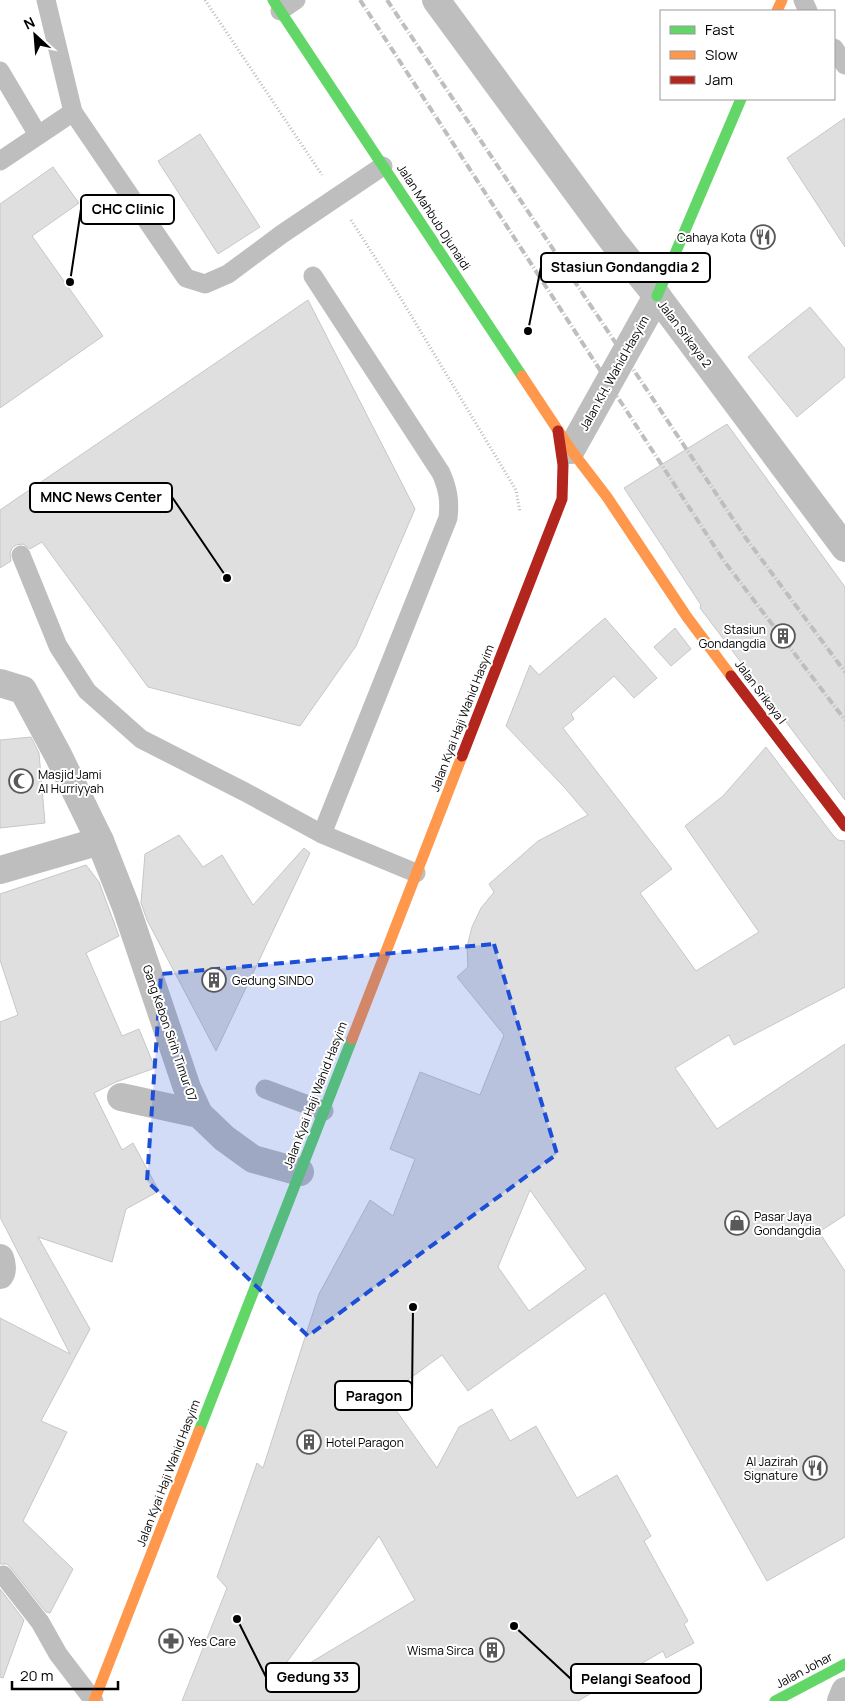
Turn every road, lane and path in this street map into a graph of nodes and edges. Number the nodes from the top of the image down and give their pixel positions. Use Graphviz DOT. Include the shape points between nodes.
graph roads {
  1 [pos="46,0"];
  2 [pos="205,0"];
  3 [pos="296,0"];
  4 [pos="436,0"];
  5 [pos="277,5"];
  6 [pos="835,49"];
  7 [pos="845,64"];
  8 [pos="0,71"];
  9 [pos="741,100"];
  10 [pos="73,112"];
  11 [pos="38,135"];
  12 [pos="0,161"];
  13 [pos="383,166"];
  14 [pos="337,198"];
  15 [pos="313,276"];
  16 [pos="657,296"];
  17 [pos="564,440"];
  18 [pos="589,490"];
  19 [pos="574,491"];
  20 [pos="607,496"];
  21 [pos="562,499"];
  22 [pos="518,519"];
  23 [pos="845,548"];
  24 [pos="21,555"];
  25 [pos="0,683"];
  26 [pos="845,826"];
  27 [pos="322,834"];
  28 [pos="100,841"];
  29 [pos="0,870"];
  30 [pos="416,873"];
  31 [pos="265,1089"];
  32 [pos="121,1097"];
  33 [pos="324,1112"];
  34 [pos="199,1114"];
  35 [pos="300,1172"];
  36 [pos="0,1258"];
  37 [pos="0,1275"];
  38 [pos="3,1575"];
  39 [pos="845,1664"];
  40 [pos="845,1691"];
  41 [pos="94,1701"];
  42 [pos="775,1701"];
  43 [pos="841,1701"];
  1 -- 10 [label="lane"];
  2 -- 14 [label="path"];
  3 -- 5 [label="lane"];
  4 -- 16 [label="street, Jalan Srikaya 2"];
  5 -- 13 [label="street, Jalan Mahbub Djunaidi"];
  6 -- 7 [label="lane"];
  8 -- 11 [label="lane"];
  9 -- 16 [label="street"];
  10 -- 11 [label="lane"];
  10 -- 14 [label="lane" via="186,278 205,284 228,274"];
  11 -- 12 [label="lane"];
  13 -- 14 [label="lane"];
  13 -- 17 [label="street, Jalan Mahbub Djunaidi"];
  14 -- 22 [label="path" via="398,292 516,490 521,510"];
  15 -- 27 [label="lane" via="441,473 450,504 448,518"];
  16 -- 17 [label="street, Jalan KH. Wahid Hasyim"];
  16 -- 23 [label="street, Jalan Srikaya 2"];
  17 -- 20 [label="street, Jalan Srikaya I"];
  17 -- 21 [label="street, Jalan Kyai Haji Wahid Hasyim"];
  18 -- 20 [label="street"];
  19 -- 21 [label="street"];
  20 -- 26 [label="street, Jalan Srikaya I" via="687,617"];
  21 -- 30 [label="street, Jalan Kyai Haji Wahid Hasyim"];
  24 -- 27 [label="lane" via="58,646 87,691 141,740"];
  25 -- 28 [label="street, Gang Kebon Sirih Timur 07" via="23,690"];
  27 -- 30 [label="lane"];
  28 -- 29 [label="street"];
  28 -- 34 [label="street, Gang Kebon Sirih Timur 07"];
  30 -- 33 [label="street, Jalan Kyai Haji Wahid Hasyim"];
  31 -- 33 [label="lane"];
  32 -- 34 [label="street"];
  33 -- 35 [label="street, Jalan Kyai Haji Wahid Hasyim"];
  34 -- 35 [label="street, Gang Kebon Sirih Timur 07" via="253,1159"];
  35 -- 41 [label="street, Jalan Kyai Haji Wahid Hasyim"];
  36 -- 37 [label="street"];
  38 -- 41 [label="lane"];
  39 -- 42 [label="street, Jalan Johar"];
  40 -- 43 [label="street"];
}
